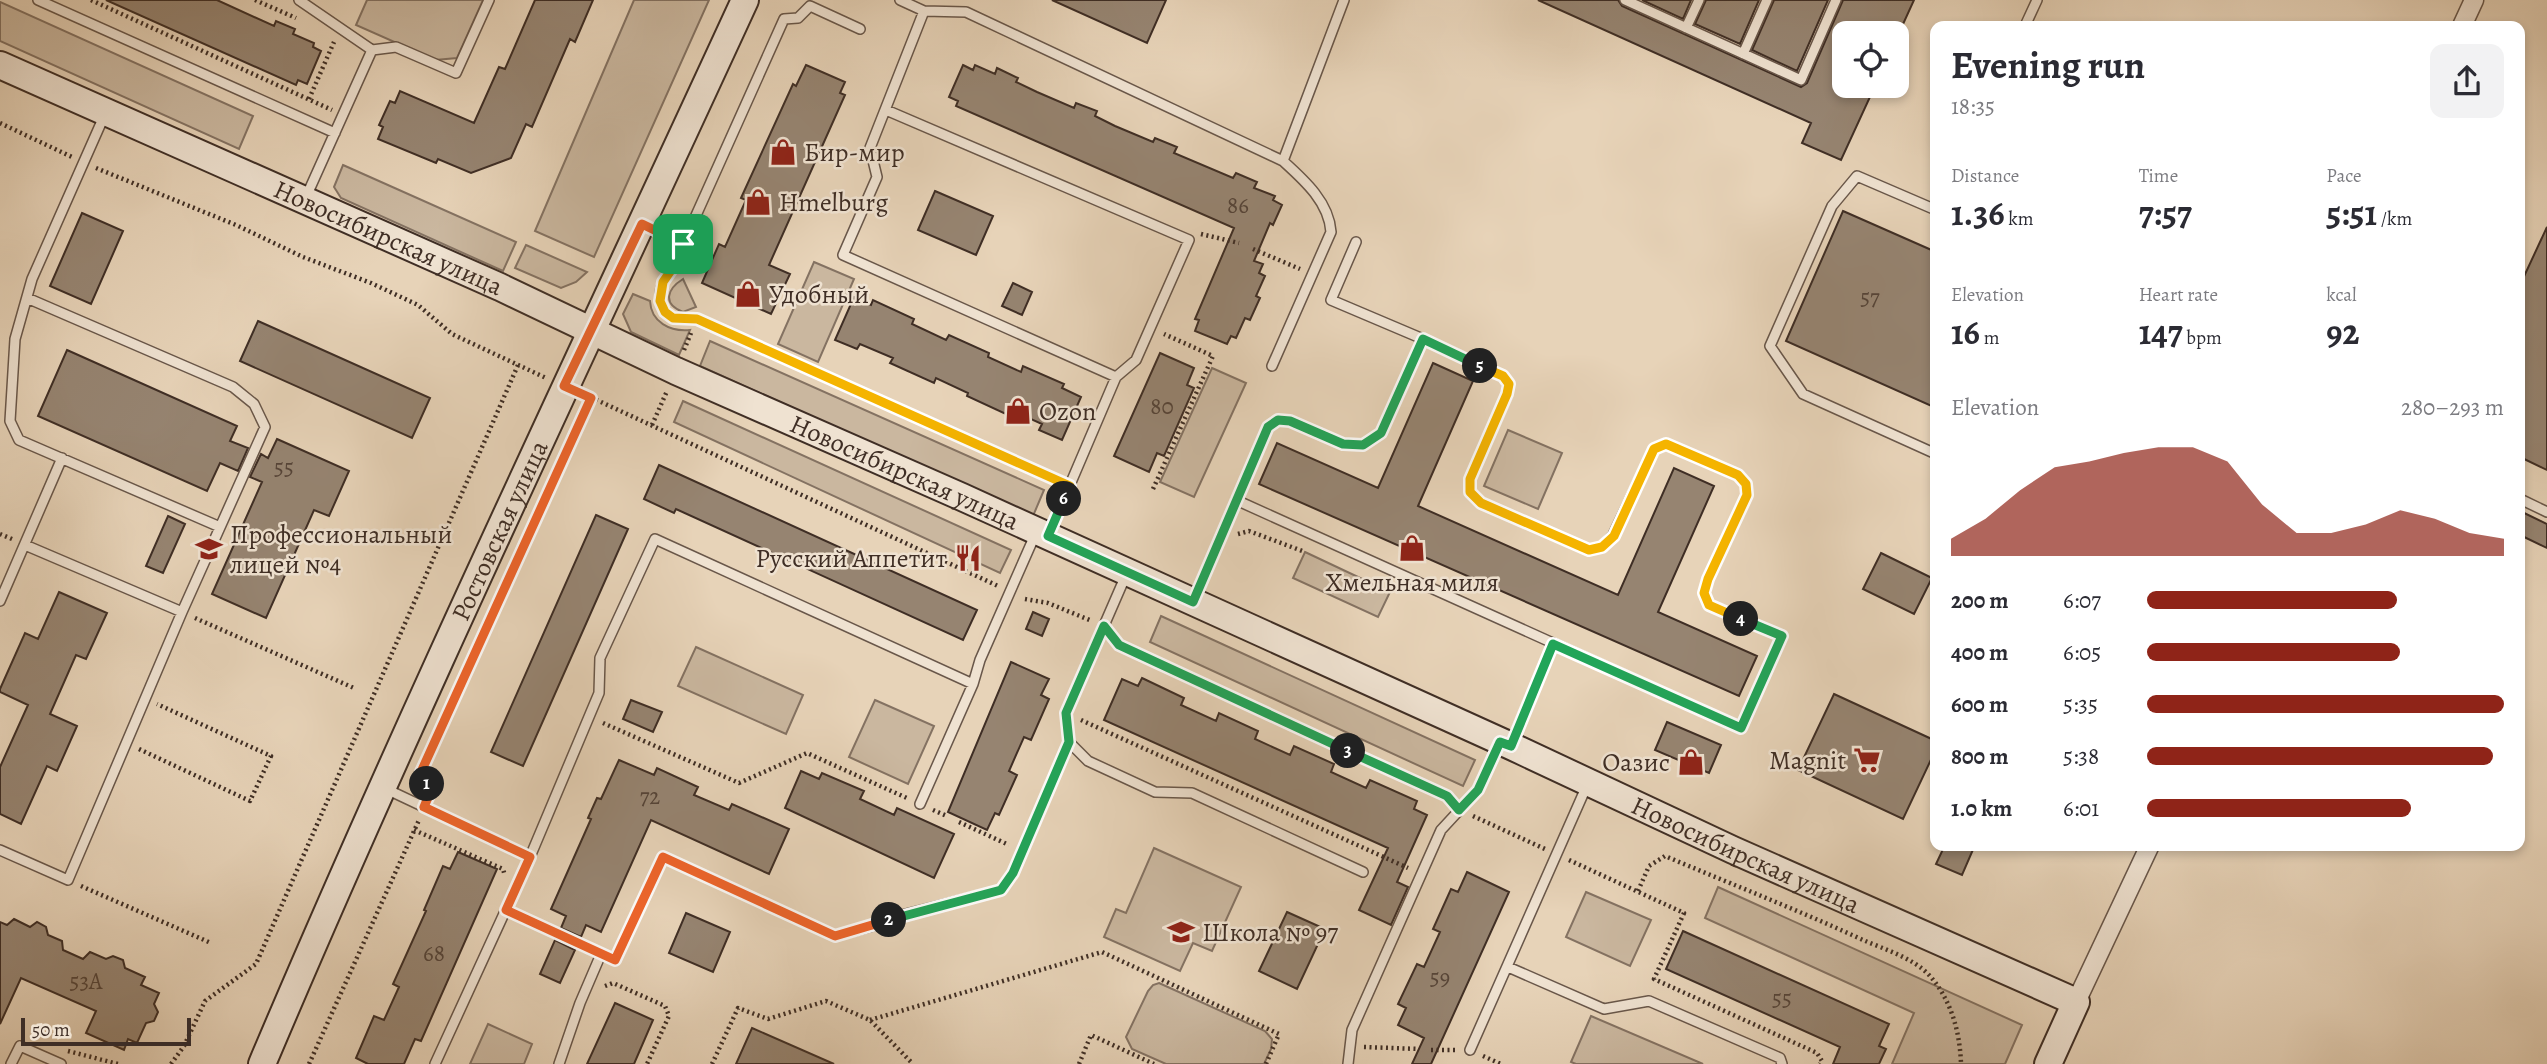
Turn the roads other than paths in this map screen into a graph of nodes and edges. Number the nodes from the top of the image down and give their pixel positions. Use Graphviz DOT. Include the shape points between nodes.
graph roads {
  1 [pos="38,0"];
  2 [pos="299,0"];
  3 [pos="489,0"];
  4 [pos="745,0"];
  5 [pos="900,0"];
  6 [pos="1344,0"];
  7 [pos="1625,0"];
  8 [pos="1699,0"];
  9 [pos="1767,0"];
  10 [pos="1836,0"];
  11 [pos="2037,0"];
  12 [pos="2474,0"];
  13 [pos="924,11"];
  14 [pos="2027,21"];
  15 [pos="2464,21"];
  16 [pos="1686,28"];
  17 [pos="860,29"];
  18 [pos="372,50"];
  19 [pos="1743,54"];
  20 [pos="0,65"];
  21 [pos="886,110"];
  22 [pos="105,113"];
  23 [pos="335,133"];
  24 [pos="1283,161"];
  25 [pos="304,201"];
  26 [pos="1930,208"];
  27 [pos="642,224"];
  28 [pos="1356,242"];
  29 [pos="683,244"];
  30 [pos="27,298"];
  31 [pos="590,331"];
  32 [pos="1423,339"];
  33 [pos="1272,366"];
  34 [pos="1116,377"];
  35 [pos="1930,451"];
  36 [pos="62,458"];
  37 [pos="1070,486"];
  38 [pos="1236,500"];
  39 [pos="2525,501"];
  40 [pos="2547,512"];
  41 [pos="220,527"];
  42 [pos="1042,534"];
  43 [pos="25,545"];
  44 [pos="1127,573"];
  45 [pos="0,601"];
  46 [pos="1193,602"];
  47 [pos="182,612"];
  48 [pos="1553,644"];
  49 [pos="973,684"];
  50 [pos="1505,744"];
  51 [pos="1589,782"];
  52 [pos="382,787"];
  53 [pos="920,804"];
  54 [pos="1035,821"];
  55 [pos="0,850"];
  56 [pos="2147,851"];
  57 [pos="530,857"];
  58 [pos="1363,872"];
  59 [pos="506,910"];
  60 [pos="601,954"];
  61 [pos="1508,967"];
  62 [pos="2076,1002"];
  63 [pos="1469,1050"];
  64 [pos="11,1064"];
  65 [pos="61,1064"];
  66 [pos="262,1064"];
  67 [pos="435,1064"];
  68 [pos="559,1064"];
  69 [pos="1348,1064"];
  70 [pos="1782,1064"];
  71 [pos="2048,1064"];
  1 -- 23 [label="lane"];
  2 -- 18 [label="lane"];
  3 -- 18 [label="lane" via="456,73 396,47"];
  4 -- 27 [label="street, Ростовская улица"];
  5 -- 13 [label="lane"];
  6 -- 24 [label="lane"];
  7 -- 16 [label="lane"];
  8 -- 16 [label="lane"];
  9 -- 19 [label="lane"];
  10 -- 19 [label="lane" via="1801,79"];
  11 -- 14 [label="lane"];
  12 -- 15 [label="street"];
  13 -- 21 [label="lane"];
  13 -- 24 [label="lane" via="966,12"];
  16 -- 19 [label="lane"];
  17 -- 29 [label="lane" via="810,6 798,18 784,19"];
  18 -- 23 [label="lane"];
  20 -- 22 [label="street, Новосибирская улица"];
  21 -- 34 [label="lane" via="870,148 877,177 843,256"];
  21 -- 34 [label="lane" via="1189,240 1136,360"];
  22 -- 25 [label="street, Новосибирская улица"];
  22 -- 30 [label="lane"];
  23 -- 25 [label="lane"];
  24 -- 33 [label="lane" via="1307,183 1330,217 1331,232"];
  25 -- 31 [label="street, Новосибирская улица"];
  26 -- 35 [label="lane" via="1857,176 1832,206 1770,346 1804,394"];
  27 -- 29 [label="lane"];
  27 -- 31 [label="street, Ростовская улица"];
  28 -- 32 [label="lane" via="1331,300"];
  29 -- 37 [label="lane" via="660,289 660,301 673,318 697,319"];
  30 -- 36 [label="lane" via="15,339 9,421 19,440"];
  30 -- 41 [label="lane" via="233,387 254,404 265,427"];
  31 -- 42 [label="street, Новосибирская улица"];
  31 -- 52 [label="street, Ростовская улица"];
  32 -- 38 [label="lane" via="1381,433 1363,445 1343,444 1278,420 1268,427"];
  32 -- 48 [label="lane" via="1503,376 1509,384 1470,479 1470,492 1481,503 1589,550 1602,547 1614,536 1654,449 1666,444 1738,475 1746,484 1747,495 1704,593 1709,605 1782,636 1741,728"];
  34 -- 37 [label="lane"];
  36 -- 41 [label="lane"];
  36 -- 43 [label="lane"];
  37 -- 42 [label="lane"];
  38 -- 46 [label="lane"];
  38 -- 48 [label="lane"];
  39 -- 40 [label="lane"];
  41 -- 47 [label="lane"];
  42 -- 44 [label="street, Новосибирская улица"];
  42 -- 49 [label="lane" via="979,660"];
  43 -- 45 [label="lane"];
  43 -- 47 [label="lane"];
  44 -- 46 [label="street, Новосибирская улица"];
  44 -- 58 [label="lane" via="1066,713 1069,742 1088,761 1155,792 1192,793"];
  46 -- 50 [label="street, Новосибирская улица"];
  47 -- 55 [label="lane" via="68,880"];
  48 -- 50 [label="lane"];
  49 -- 53 [label="lane"];
  49 -- 57 [label="lane" via="655,539 600,658 599,693"];
  50 -- 51 [label="street, Новосибирская улица"];
  50 -- 69 [label="lane" via="1478,790 1441,830 1352,1030"];
  51 -- 61 [label="lane"];
  51 -- 62 [label="street, Новосибирская улица"];
  52 -- 57 [label="lane"];
  52 -- 66 [label="street, Ростовская улица"];
  54 -- 60 [label="lane" via="1001,890 835,936 663,857 615,960"];
  56 -- 62 [label="street"];
  57 -- 59 [label="lane"];
  59 -- 60 [label="lane"];
  59 -- 67 [label="lane"];
  60 -- 68 [label="lane"];
  61 -- 63 [label="lane"];
  61 -- 70 [label="lane" via="1604,1009 1649,1001 1780,1058"];
  62 -- 71 [label="street"];
  64 -- 65 [label="lane" via="20,1046"];
}
